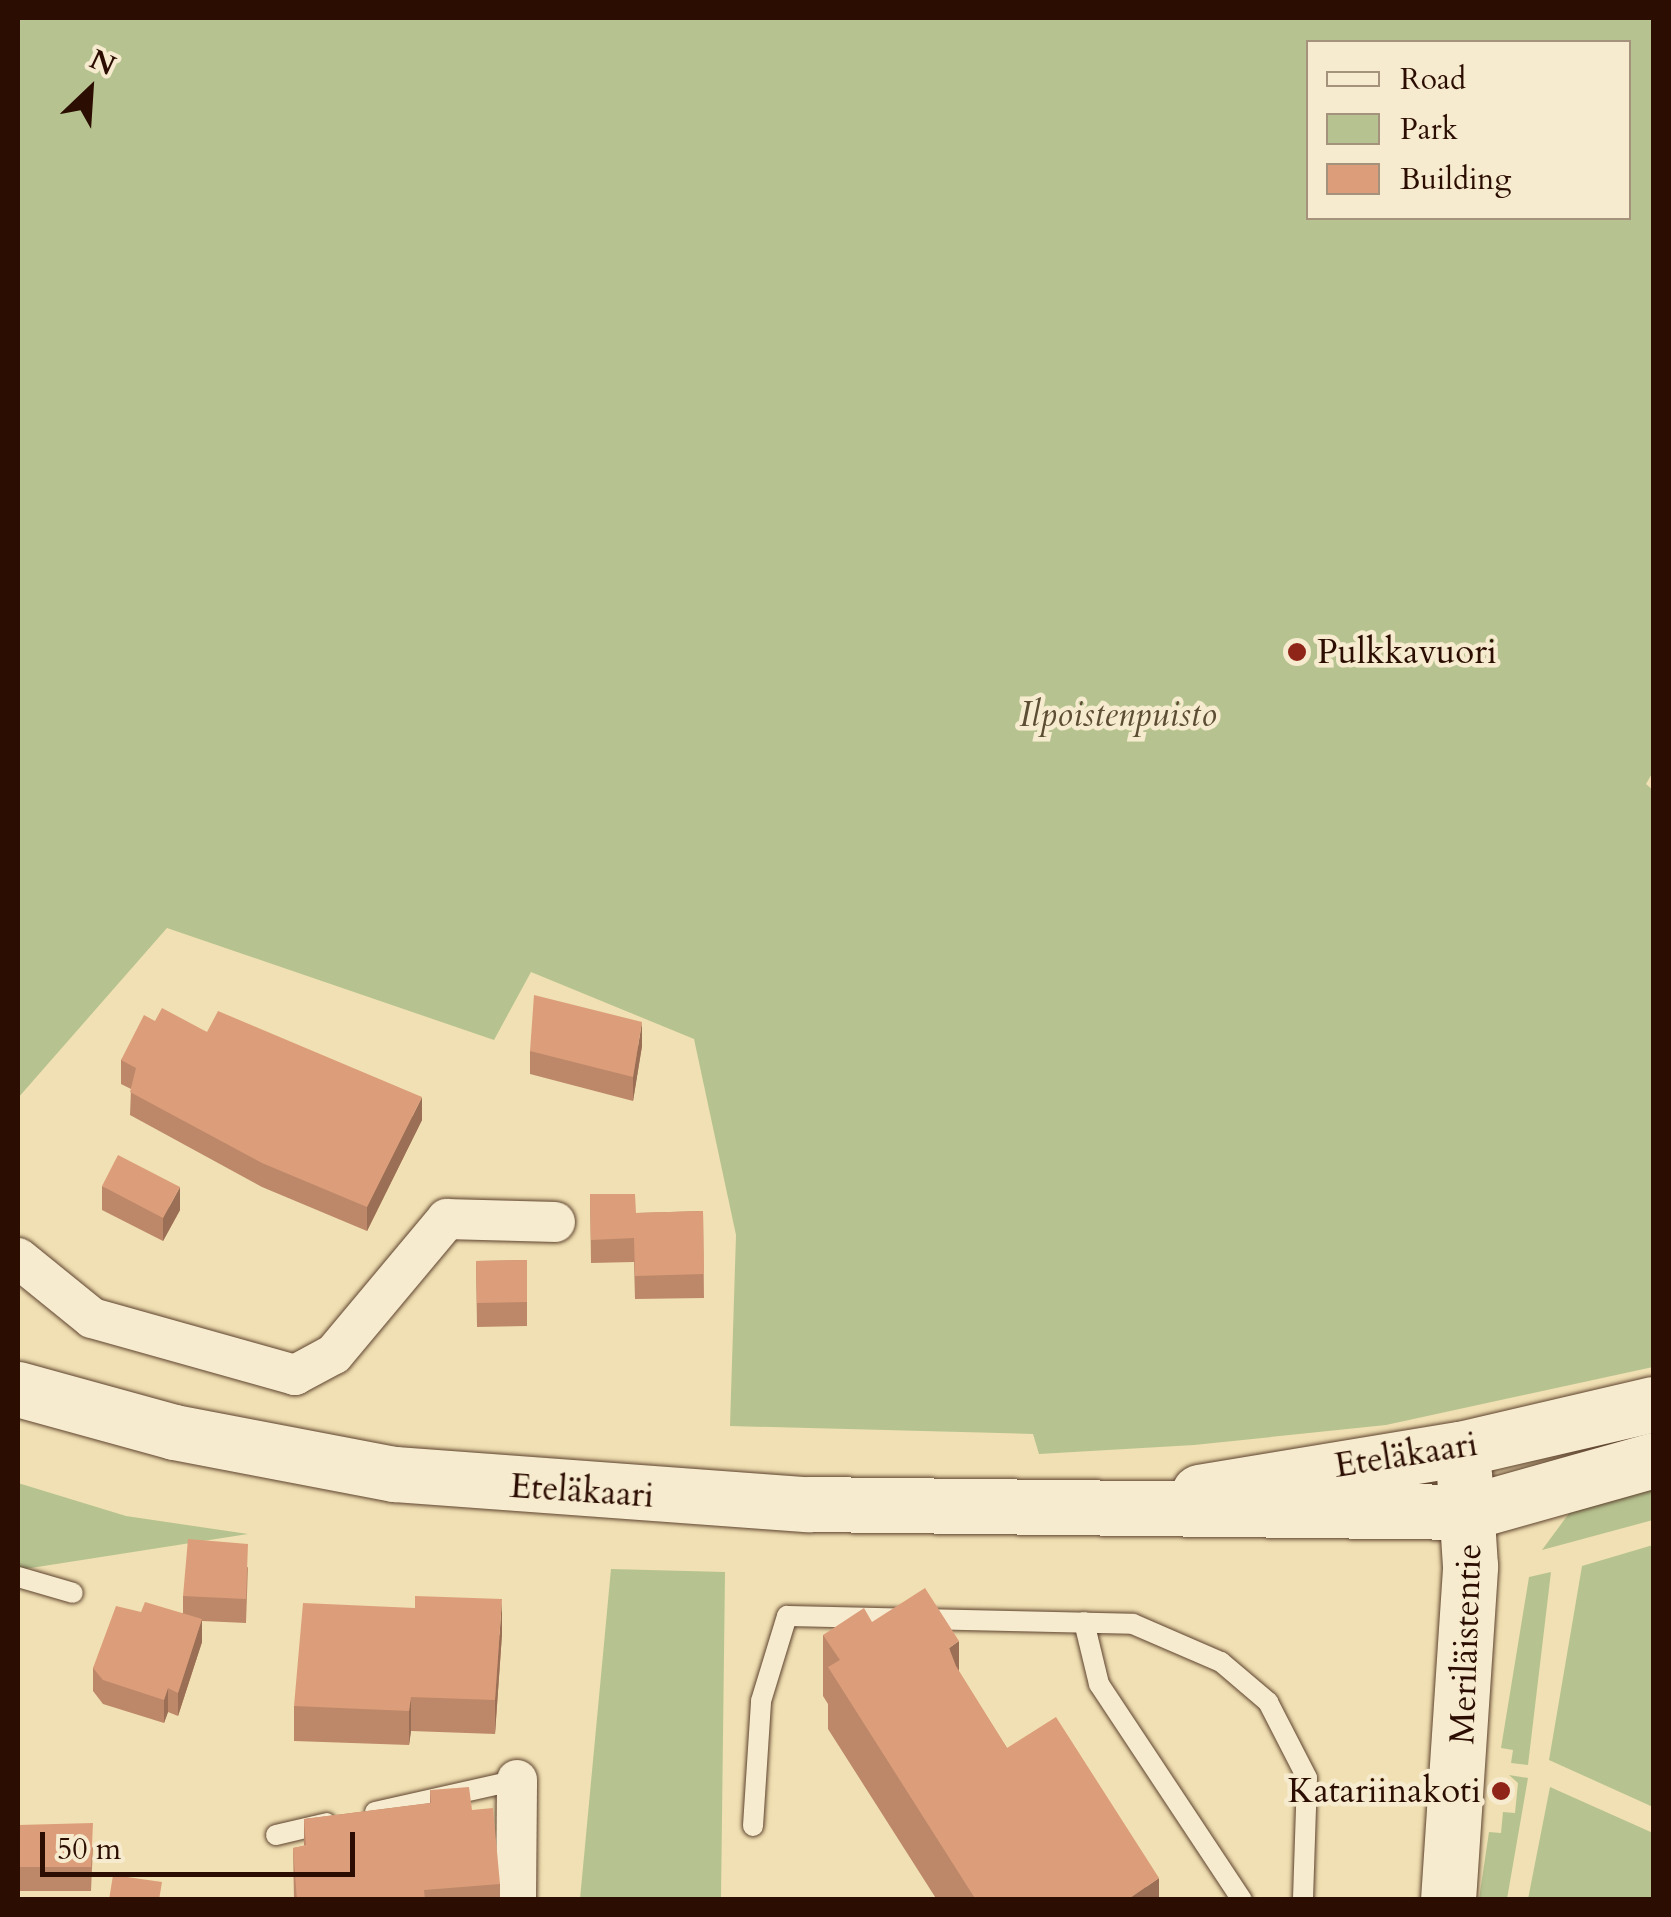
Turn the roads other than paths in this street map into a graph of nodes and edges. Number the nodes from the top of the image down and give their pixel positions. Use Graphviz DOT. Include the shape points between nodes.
graph roads {
  1 [pos="554,1222"];
  2 [pos="18,1258"];
  3 [pos="18,1389"];
  4 [pos="1654,1404"];
  5 [pos="1460,1449"];
  6 [pos="1654,1460"];
  7 [pos="1157,1503"];
  8 [pos="1469,1512"];
  9 [pos="18,1578"];
  10 [pos="73,1593"];
  11 [pos="1084,1622"];
  12 [pos="517,1780"];
  13 [pos="752,1826"];
  14 [pos="276,1834"];
  15 [pos="516,1900"];
  16 [pos="1242,1900"];
  17 [pos="1303,1900"];
  18 [pos="1448,1900"];
  1 -- 2 [label="street" via="446,1219 334,1354 295,1375 92,1318"];
  3 -- 7 [label="main road, Eteläkaari" via="282,1456 474,1483 808,1504"];
  4 -- 5 [label="main road, Eteläkaari"];
  5 -- 7 [label="main road, Eteläkaari" via="1273,1474"];
  5 -- 8 [label="main road, Meriläistentie"];
  6 -- 8 [label="main road, Eteläkaari"];
  7 -- 8 [label="main road, Eteläkaari" via="1278,1513"];
  8 -- 18 [label="main road, Meriläistentie"];
  9 -- 10 [label="lane"];
  11 -- 13 [label="lane" via="787,1616 761,1701"];
  11 -- 16 [label="lane" via="1099,1684"];
  11 -- 17 [label="lane" via="1133,1624 1221,1662 1268,1702 1307,1778"];
  12 -- 14 [label="lane"];
  12 -- 15 [label="street"];
}
